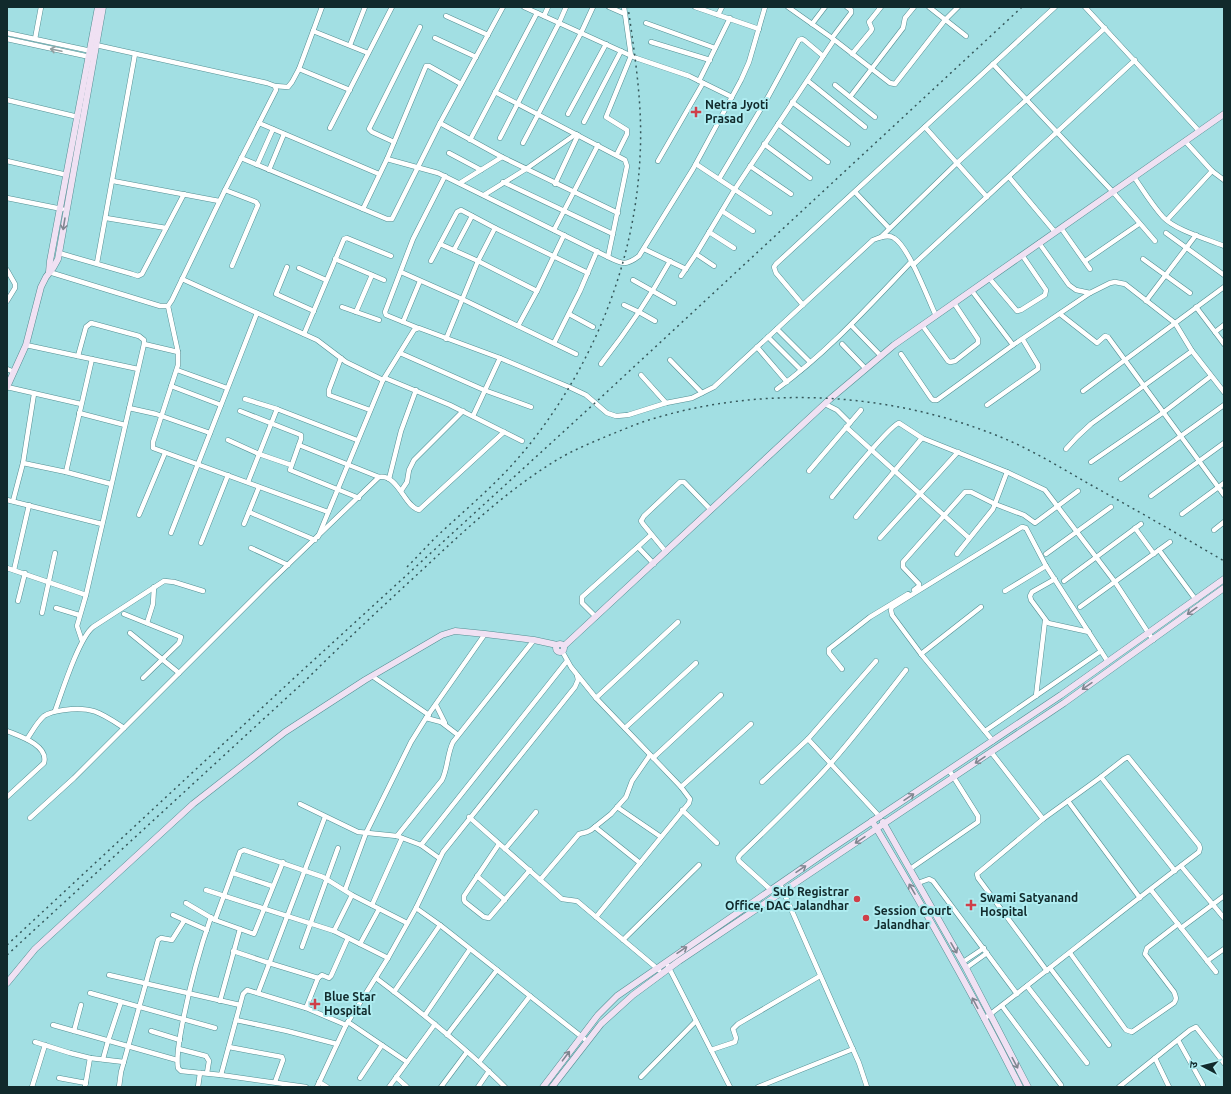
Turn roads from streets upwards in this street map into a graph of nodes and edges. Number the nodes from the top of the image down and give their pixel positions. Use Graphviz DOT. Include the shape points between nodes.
graph roads {
  1 [pos="41,7"];
  2 [pos="98,7"];
  3 [pos="103,7"];
  4 [pos="322,7"];
  5 [pos="365,7"];
  6 [pos="392,7"];
  7 [pos="503,7"];
  8 [pos="524,7"];
  9 [pos="548,7"];
  10 [pos="566,7"];
  11 [pos="593,7"];
  12 [pos="609,7"];
  13 [pos="624,7"];
  14 [pos="695,7"];
  15 [pos="722,7"];
  16 [pos="765,7"];
  17 [pos="788,7"];
  18 [pos="824,7"];
  19 [pos="847,7"];
  20 [pos="881,7"];
  21 [pos="914,7"];
  22 [pos="929,7"];
  23 [pos="958,7"];
  24 [pos="1055,7"];
  25 [pos="1085,7"];
  26 [pos="537,13"];
  27 [pos="625,14"];
  28 [pos="718,15"];
  29 [pos="446,16"];
  30 [pos="544,16"];
  31 [pos="730,18"];
  32 [pos="945,20"];
  33 [pos="559,23"];
  34 [pos="646,23"];
  35 [pos="812,24"];
  36 [pos="420,27"];
  37 [pos="1105,28"];
  38 [pos="759,29"];
  39 [pos="313,31"];
  40 [pos="7,33"];
  41 [pos="581,33"];
  42 [pos="488,35"];
  43 [pos="966,36"];
  44 [pos="435,38"];
  45 [pos="7,39"];
  46 [pos="35,39"];
  47 [pos="833,39"];
  48 [pos="651,42"];
  49 [pos="350,44"];
  50 [pos="606,44"];
  51 [pos="715,48"];
  52 [pos="621,51"];
  53 [pos="93,53"];
  54 [pos="368,53"];
  55 [pos="135,54"];
  56 [pos="852,54"];
  57 [pos="631,56"];
  58 [pos="823,56"];
  59 [pos="476,57"];
  60 [pos="710,60"];
  61 [pos="1135,60"];
  62 [pos="993,64"];
  63 [pos="299,69"];
  64 [pos="872,69"];
  65 [pos="808,81"];
  66 [pos="701,82"];
  67 [pos="461,84"];
  68 [pos="835,85"];
  69 [pos="275,86"];
  70 [pos="350,90"];
  71 [pos="495,92"];
  72 [pos="732,97"];
  73 [pos="850,97"];
  74 [pos="1027,99"];
  75 [pos="7,100"];
  76 [pos="792,102"];
  77 [pos="518,104"];
  78 [pos="538,114"];
  79 [pos="568,114"];
  80 [pos="1224,114"];
  81 [pos="78,117"];
  82 [pos="875,117"];
  83 [pos="584,122"];
  84 [pos="259,123"];
  85 [pos="440,123"];
  86 [pos="778,124"];
  87 [pos="865,127"];
  88 [pos="925,127"];
  89 [pos="330,128"];
  90 [pos="273,129"];
  91 [pos="1199,131"];
  92 [pos="1058,132"];
  93 [pos="284,134"];
  94 [pos="577,134"];
  95 [pos="500,138"];
  96 [pos="470,140"];
  97 [pos="1185,141"];
  98 [pos="394,142"];
  99 [pos="523,143"];
  100 [pos="764,144"];
  101 [pos="848,144"];
  102 [pos="598,145"];
  103 [pos="449,153"];
  104 [pos="617,154"];
  105 [pos="502,157"];
  106 [pos="241,158"];
  107 [pos="387,159"];
  108 [pos="7,161"];
  109 [pos="658,161"];
  110 [pos="828,162"];
  111 [pos="957,163"];
  112 [pos="696,164"];
  113 [pos="257,165"];
  114 [pos="750,166"];
  115 [pos="419,168"];
  116 [pos="526,169"];
  117 [pos="269,170"];
  118 [pos="481,170"];
  119 [pos="1212,171"];
  120 [pos="379,174"];
  121 [pos="67,175"];
  122 [pos="445,176"];
  123 [pos="1009,177"];
  124 [pos="1134,177"];
  125 [pos="810,178"];
  126 [pos="719,179"];
  127 [pos="113,180"];
  128 [pos="1224,180"];
  129 [pos="503,182"];
  130 [pos="460,183"];
  131 [pos="555,184"];
  132 [pos="734,189"];
  133 [pos="225,190"];
  134 [pos="574,192"];
  135 [pos="855,192"];
  136 [pos="1113,192"];
  137 [pos="184,194"];
  138 [pos="791,194"];
  139 [pos="484,195"];
  140 [pos="988,197"];
  141 [pos="7,198"];
  142 [pos="219,201"];
  143 [pos="63,209"];
  144 [pos="363,209"];
  145 [pos="564,211"];
  146 [pos="722,211"];
  147 [pos="618,213"];
  148 [pos="770,214"];
  149 [pos="472,216"];
  150 [pos="106,218"];
  151 [pos="1167,220"];
  152 [pos="1139,224"];
  153 [pos="166,228"];
  154 [pos="495,228"];
  155 [pos="889,228"];
  156 [pos="1061,228"];
  157 [pos="554,230"];
  158 [pos="753,231"];
  159 [pos="709,232"];
  160 [pos="1055,232"];
  161 [pos="1166,233"];
  162 [pos="613,234"];
  163 [pos="564,235"];
  164 [pos="1196,235"];
  165 [pos="881,236"];
  166 [pos="1155,241"];
  167 [pos="1039,243"];
  168 [pos="440,244"];
  169 [pos="1224,246"];
  170 [pos="734,248"];
  171 [pos="1187,248"];
  172 [pos="644,249"];
  173 [pos="454,250"];
  174 [pos="597,251"];
  175 [pos="59,253"];
  176 [pos="696,254"];
  177 [pos="1022,255"];
  178 [pos="391,256"];
  179 [pos="554,256"];
  180 [pos="608,258"];
  181 [pos="335,259"];
  182 [pos="1143,259"];
  183 [pos="431,261"];
  184 [pos="670,261"];
  185 [pos="1085,261"];
  186 [pos="478,262"];
  187 [pos="97,263"];
  188 [pos="912,264"];
  189 [pos="232,266"];
  190 [pos="714,266"];
  191 [pos="287,267"];
  192 [pos="299,268"];
  193 [pos="686,269"];
  194 [pos="1090,269"];
  195 [pos="7,270"];
  196 [pos="49,272"];
  197 [pos="401,272"];
  198 [pos="588,274"];
  199 [pos="372,275"];
  200 [pos="1224,275"];
  201 [pos="681,276"];
  202 [pos="1166,276"];
  203 [pos="989,278"];
  204 [pos="182,279"];
  205 [pos="326,280"];
  206 [pos="384,280"];
  207 [pos="420,280"];
  208 [pos="633,280"];
  209 [pos="1224,287"];
  210 [pos="653,291"];
  211 [pos="972,291"];
  212 [pos="537,292"];
  213 [pos="1190,292"];
  214 [pos="1090,293"];
  215 [pos="462,299"];
  216 [pos="7,301"];
  217 [pos="1146,301"];
  218 [pos="674,303"];
  219 [pos="954,303"];
  220 [pos="624,305"];
  221 [pos="803,305"];
  222 [pos="168,306"];
  223 [pos="342,307"];
  224 [pos="1196,307"];
  225 [pos="314,311"];
  226 [pos="356,312"];
  227 [pos="639,312"];
  228 [pos="257,313"];
  229 [pos="569,314"];
  230 [pos="1060,314"];
  231 [pos="936,316"];
  232 [pos="379,320"];
  233 [pos="655,321"];
  234 [pos="402,322"];
  235 [pos="1175,323"];
  236 [pos="851,325"];
  237 [pos="922,325"];
  238 [pos="1224,325"];
  239 [pos="518,326"];
  240 [pos="593,327"];
  241 [pos="419,328"];
  242 [pos="777,329"];
  243 [pos="1215,332"];
  244 [pos="304,334"];
  245 [pos="768,337"];
  246 [pos="446,339"];
  247 [pos="1023,340"];
  248 [pos="554,343"];
  249 [pos="144,344"];
  250 [pos="842,344"];
  251 [pos="1224,344"];
  252 [pos="26,345"];
  253 [pos="1013,345"];
  254 [pos="757,347"];
  255 [pos="1192,351"];
  256 [pos="178,352"];
  257 [pos="400,353"];
  258 [pos="576,354"];
  259 [pos="901,354"];
  260 [pos="78,356"];
  261 [pos="881,356"];
  262 [pos="341,358"];
  263 [pos="500,358"];
  264 [pos="92,359"];
  265 [pos="670,360"];
  266 [pos="1125,361"];
  267 [pos="810,362"];
  268 [pos="601,364"];
  269 [pos="7,369"];
  270 [pos="138,369"];
  271 [pos="866,369"];
  272 [pos="177,370"];
  273 [pos="801,370"];
  274 [pos="14,372"];
  275 [pos="641,375"];
  276 [pos="1211,376"];
  277 [pos="384,379"];
  278 [pos="787,382"];
  279 [pos="1144,385"];
  280 [pos="171,386"];
  281 [pos="7,387"];
  282 [pos="227,388"];
  283 [pos="777,389"];
  284 [pos="416,390"];
  285 [pos="484,390"];
  286 [pos="1083,391"];
  287 [pos="1224,392"];
  288 [pos="702,393"];
  289 [pos="34,394"];
  290 [pos="245,399"];
  291 [pos="666,403"];
  292 [pos="81,404"];
  293 [pos="825,404"];
  294 [pos="221,405"];
  295 [pos="987,405"];
  296 [pos="1224,405"];
  297 [pos="531,407"];
  298 [pos="129,408"];
  299 [pos="277,409"];
  300 [pos="370,410"];
  301 [pos="861,410"];
  302 [pos="240,411"];
  303 [pos="463,411"];
  304 [pos="1164,412"];
  305 [pos="79,413"];
  306 [pos="162,416"];
  307 [pos="473,416"];
  308 [pos="271,424"];
  309 [pos="125,425"];
  310 [pos="848,425"];
  311 [pos="504,432"];
  312 [pos="210,433"];
  313 [pos="1181,436"];
  314 [pos="922,438"];
  315 [pos="228,440"];
  316 [pos="357,440"];
  317 [pos="522,441"];
  318 [pos="1224,443"];
  319 [pos="298,445"];
  320 [pos="1066,448"];
  321 [pos="872,450"];
  322 [pos="958,452"];
  323 [pos="165,453"];
  324 [pos="259,454"];
  325 [pos="1200,461"];
  326 [pos="23,462"];
  327 [pos="1091,462"];
  328 [pos="347,464"];
  329 [pos="198,465"];
  330 [pos="291,465"];
  331 [pos="895,470"];
  332 [pos="809,471"];
  333 [pos="66,472"];
  334 [pos="1007,472"];
  335 [pos="228,474"];
  336 [pos="379,478"];
  337 [pos="389,479"];
  338 [pos="1121,479"];
  339 [pos="248,482"];
  340 [pos="1224,483"];
  341 [pos="111,484"];
  342 [pos="259,487"];
  343 [pos="1218,487"];
  344 [pos="337,488"];
  345 [pos="401,491"];
  346 [pos="1078,491"];
  347 [pos="920,493"];
  348 [pos="1224,495"];
  349 [pos="1151,496"];
  350 [pos="832,497"];
  351 [pos="359,498"];
  352 [pos="7,500"];
  353 [pos="13,501"];
  354 [pos="995,504"];
  355 [pos="29,505"];
  356 [pos="1058,506"];
  357 [pos="1111,507"];
  358 [pos="711,510"];
  359 [pos="249,512"];
  360 [pos="328,512"];
  361 [pos="1182,514"];
  362 [pos="139,515"];
  363 [pos="944,515"];
  364 [pos="856,517"];
  365 [pos="1224,522"];
  366 [pos="102,524"];
  367 [pos="244,524"];
  368 [pos="1141,524"];
  369 [pos="1135,528"];
  370 [pos="1214,530"];
  371 [pos="1077,532"];
  372 [pos="171,533"];
  373 [pos="651,535"];
  374 [pos="316,538"];
  375 [pos="880,538"];
  376 [pos="969,538"];
  377 [pos="1170,542"];
  378 [pos="201,543"];
  379 [pos="638,547"];
  380 [pos="251,548"];
  381 [pos="1159,550"];
  382 [pos="666,552"];
  383 [pos="56,553"];
  384 [pos="956,554"];
  385 [pos="1046,554"];
  386 [pos="1154,554"];
  387 [pos="1096,557"];
  388 [pos="654,564"];
  389 [pos="288,565"];
  390 [pos="1046,566"];
  391 [pos="7,568"];
  392 [pos="14,570"];
  393 [pos="25,573"];
  394 [pos="1054,579"];
  395 [pos="1224,580"];
  396 [pos="1064,581"];
  397 [pos="49,582"];
  398 [pos="1115,582"];
  399 [pos="154,587"];
  400 [pos="1005,591"];
  401 [pos="1223,591"];
  402 [pos="203,592"];
  403 [pos="86,595"];
  404 [pos="1196,600"];
  405 [pos="18,601"];
  406 [pos="981,607"];
  407 [pos="1080,607"];
  408 [pos="56,608"];
  409 [pos="42,613"];
  410 [pos="124,614"];
  411 [pos="79,616"];
  412 [pos="596,617"];
  413 [pos="1045,621"];
  414 [pos="678,622"];
  415 [pos="147,623"];
  416 [pos="1089,632"];
  417 [pos="130,633"];
  418 [pos="1148,633"];
  419 [pos="485,634"];
  420 [pos="534,640"];
  421 [pos="1153,640"];
  422 [pos="82,641"];
  423 [pos="561,647"];
  424 [pos="1101,651"];
  425 [pos="921,654"];
  426 [pos="162,660"];
  427 [pos="567,661"];
  428 [pos="876,661"];
  429 [pos="1108,662"];
  430 [pos="696,663"];
  431 [pos="842,669"];
  432 [pos="906,670"];
  433 [pos="179,673"];
  434 [pos="577,675"];
  435 [pos="372,676"];
  436 [pos="142,678"];
  437 [pos="721,695"];
  438 [pos="1036,696"];
  439 [pos="596,698"];
  440 [pos="436,705"];
  441 [pos="55,711"];
  442 [pos="428,716"];
  443 [pos="445,724"];
  444 [pos="751,724"];
  445 [pos="124,728"];
  446 [pos="625,728"];
  447 [pos="7,731"];
  448 [pos="985,731"];
  449 [pos="458,735"];
  450 [pos="28,739"];
  451 [pos="808,739"];
  452 [pos="993,741"];
  453 [pos="991,752"];
  454 [pos="651,756"];
  455 [pos="831,763"];
  456 [pos="949,770"];
  457 [pos="954,777"];
  458 [pos="1101,778"];
  459 [pos="762,782"];
  460 [pos="681,787"];
  461 [pos="7,797"];
  462 [pos="1068,801"];
  463 [pos="300,804"];
  464 [pos="617,807"];
  465 [pos="682,810"];
  466 [pos="536,812"];
  467 [pos="325,817"];
  468 [pos="469,817"];
  469 [pos="880,817"];
  470 [pos="30,818"];
  471 [pos="1043,819"];
  472 [pos="872,821"];
  473 [pos="884,824"];
  474 [pos="595,827"];
  475 [pos="876,829"];
  476 [pos="366,833"];
  477 [pos="399,837"];
  478 [pos="661,837"];
  479 [pos="717,843"];
  480 [pos="499,844"];
  481 [pos="421,845"];
  482 [pos="338,848"];
  483 [pos="505,849"];
  484 [pos="439,858"];
  485 [pos="283,862"];
  486 [pos="640,863"];
  487 [pos="699,865"];
  488 [pos="1181,866"];
  489 [pos="910,869"];
  490 [pos="304,870"];
  491 [pos="530,870"];
  492 [pos="1175,871"];
  493 [pos="233,873"];
  494 [pos="477,876"];
  495 [pos="326,879"];
  496 [pos="540,880"];
  497 [pos="918,883"];
  498 [pos="780,884"];
  499 [pos="272,886"];
  500 [pos="206,890"];
  501 [pos="345,890"];
  502 [pos="771,890"];
  503 [pos="1151,890"];
  504 [pos="783,892"];
  505 [pos="352,895"];
  506 [pos="1224,896"];
  507 [pos="224,897"];
  508 [pos="1140,898"];
  509 [pos="505,900"];
  510 [pos="186,903"];
  511 [pos="1213,904"];
  512 [pos="372,905"];
  513 [pos="264,908"];
  514 [pos="416,908"];
  515 [pos="932,908"];
  516 [pos="379,909"];
  517 [pos="925,912"];
  518 [pos="173,915"];
  519 [pos="286,916"];
  520 [pos="596,917"];
  521 [pos="213,918"];
  522 [pos="1224,918"];
  523 [pos="184,921"];
  524 [pos="310,923"];
  525 [pos="407,923"];
  526 [pos="440,926"];
  527 [pos="1179,926"];
  528 [pos="240,929"];
  529 [pos="207,930"];
  530 [pos="334,931"];
  531 [pos="348,938"];
  532 [pos="623,940"];
  533 [pos="360,944"];
  534 [pos="302,947"];
  535 [pos="984,948"];
  536 [pos="470,949"];
  537 [pos="1224,949"];
  538 [pos="233,951"];
  539 [pos="987,953"];
  540 [pos="1070,953"];
  541 [pos="388,958"];
  542 [pos="665,961"];
  543 [pos="1207,961"];
  544 [pos="268,963"];
  545 [pos="964,965"];
  546 [pos="657,967"];
  547 [pos="669,968"];
  548 [pos="497,970"];
  549 [pos="1049,970"];
  550 [pos="1216,972"];
  551 [pos="662,974"];
  552 [pos="109,975"];
  553 [pos="820,976"];
  554 [pos="318,978"];
  555 [pos="376,978"];
  556 [pos="7,983"];
  557 [pos="146,984"];
  558 [pos="1027,986"];
  559 [pos="394,992"];
  560 [pos="90,993"];
  561 [pos="189,993"];
  562 [pos="258,993"];
  563 [pos="1017,994"];
  564 [pos="530,996"];
  565 [pos="220,1001"];
  566 [pos="121,1002"];
  567 [pos="82,1005"];
  568 [pos="240,1005"];
  569 [pos="1002,1006"];
  570 [pos="139,1007"];
  571 [pos="306,1008"];
  572 [pos="990,1014"];
  573 [pos="425,1015"];
  574 [pos="984,1019"];
  575 [pos="183,1020"];
  576 [pos="236,1020"];
  577 [pos="696,1021"];
  578 [pos="347,1024"];
  579 [pos="435,1024"];
  580 [pos="54,1025"];
  581 [pos="215,1028"];
  582 [pos="74,1031"];
  583 [pos="151,1031"];
  584 [pos="447,1035"];
  585 [pos="582,1036"];
  586 [pos="180,1040"];
  587 [pos="1178,1040"];
  588 [pos="108,1041"];
  589 [pos="587,1041"];
  590 [pos="35,1042"];
  591 [pos="337,1044"];
  592 [pos="382,1045"];
  593 [pos="1109,1045"];
  594 [pos="45,1046"];
  595 [pos="128,1047"];
  596 [pos="229,1047"];
  597 [pos="179,1049"];
  598 [pos="853,1049"];
  599 [pos="711,1050"];
  600 [pos="467,1052"];
  601 [pos="90,1058"];
  602 [pos="1155,1058"];
  603 [pos="104,1059"];
  604 [pos="177,1060"];
  605 [pos="124,1062"];
  606 [pos="407,1062"];
  607 [pos="479,1062"];
  608 [pos="1087,1063"];
  609 [pos="1224,1063"];
  610 [pos="489,1071"];
  611 [pos="200,1073"];
  612 [pos="207,1073"];
  613 [pos="221,1075"];
  614 [pos="396,1077"];
  615 [pos="641,1077"];
  616 [pos="59,1078"];
  617 [pos="360,1078"];
  618 [pos="275,1082"];
  619 [pos="318,1084"];
  620 [pos="85,1085"];
  621 [pos="1061,1085"];
  622 [pos="1203,1085"];
  623 [pos="32,1087"];
  624 [pos="119,1087"];
  625 [pos="198,1087"];
  626 [pos="306,1087"];
  627 [pos="327,1087"];
  628 [pos="389,1087"];
  629 [pos="407,1087"];
  630 [pos="441,1087"];
  631 [pos="478,1087"];
  632 [pos="505,1087"];
  633 [pos="543,1087"];
  634 [pos="552,1087"];
  635 [pos="730,1087"];
  636 [pos="758,1087"];
  637 [pos="867,1087"];
  638 [pos="1020,1087"];
  639 [pos="1028,1087"];
  640 [pos="1120,1087"];
  641 [pos="1169,1087"];
  1 -- 46 [label="street"];
  2 -- 53 [label="street"];
  3 -- 53 [label="street"];
  4 -- 39 [label="street"];
  5 -- 49 [label="street"];
  6 -- 54 [label="street"];
  7 -- 42 [label="street"];
  8 -- 26 [label="street"];
  9 -- 30 [label="street"];
  10 -- 33 [label="street"];
  11 -- 41 [label="street"];
  12 -- 27 [label="street"];
  13 -- 27 [label="street"];
  14 -- 28 [label="street"];
  15 -- 28 [label="street"];
  16 -- 38 [label="street"];
  17 -- 35 [label="street"];
  18 -- 35 [label="street"];
  19 -- 47 [label="street" via="851,13"];
  20 -- 56 [label="street" via="870,22 871,31"];
  21 -- 64 [label="street" via="905,18 903,28"];
  22 -- 32 [label="street"];
  23 -- 32 [label="street"];
  24 -- 62 [label="street"];
  25 -- 37 [label="street"];
  26 -- 30 [label="street"];
  26 -- 71 [label="street"];
  27 -- 57 [label="street"];
  28 -- 31 [label="street"];
  29 -- 42 [label="street"];
  30 -- 33 [label="street"];
  31 -- 38 [label="street"];
  31 -- 51 [label="street"];
  32 -- 43 [label="street"];
  32 -- 64 [label="street" via="895,84"];
  33 -- 41 [label="street"];
  33 -- 77 [label="street"];
  34 -- 51 [label="street"];
  35 -- 47 [label="street"];
  36 -- 98 [label="street" via="369,129"];
  37 -- 61 [label="street"];
  37 -- 74 [label="street"];
  38 -- 72 [label="street" via="745,72"];
  39 -- 49 [label="street"];
  39 -- 63 [label="street"];
  40 -- 46 [label="street"];
  41 -- 50 [label="street"];
  41 -- 78 [label="street"];
  42 -- 59 [label="street"];
  44 -- 59 [label="street"];
  53 -- 45 [label="street, one-way"];
  46 -- 53 [label="street"];
  47 -- 56 [label="street"];
  47 -- 58 [label="street"];
  48 -- 60 [label="street"];
  49 -- 54 [label="street"];
  50 -- 52 [label="street"];
  50 -- 79 [label="street"];
  51 -- 60 [label="street"];
  52 -- 57 [label="street"];
  52 -- 83 [label="street"];
  53 -- 55 [label="street"];
  53 -- 81 [label="street"];
  53 -- 143 [label="street"];
  54 -- 70 [label="street"];
  55 -- 69 [label="street" via="267,82"];
  55 -- 127 [label="street"];
  56 -- 64 [label="street"];
  57 -- 66 [label="street"];
  57 -- 104 [label="street" via="606,117 627,130"];
  58 -- 65 [label="street"];
  58 -- 126 [label="street" via="804,40 799,40"];
  59 -- 67 [label="street"];
  60 -- 66 [label="street"];
  61 -- 91 [label="street"];
  61 -- 92 [label="street"];
  62 -- 74 [label="street"];
  62 -- 88 [label="street"];
  63 -- 69 [label="street" via="288,87"];
  63 -- 70 [label="street"];
  64 -- 73 [label="street"];
  65 -- 76 [label="street"];
  65 -- 87 [label="street"];
  66 -- 72 [label="street"];
  66 -- 109 [label="street"];
  67 -- 85 [label="street"];
  67 -- 98 [label="street" via="426,66"];
  68 -- 73 [label="street"];
  69 -- 84 [label="street" via="274,94"];
  70 -- 89 [label="street"];
  71 -- 77 [label="street"];
  71 -- 96 [label="street"];
  72 -- 112 [label="street"];
  73 -- 82 [label="street"];
  74 -- 92 [label="street"];
  74 -- 111 [label="street"];
  75 -- 81 [label="street"];
  76 -- 86 [label="street"];
  76 -- 101 [label="street"];
  77 -- 78 [label="street"];
  77 -- 95 [label="street"];
  78 -- 94 [label="street"];
  78 -- 99 [label="street"];
  80 -- 91 [label="street"];
  81 -- 121 [label="street"];
  84 -- 90 [label="street"];
  84 -- 106 [label="street"];
  85 -- 96 [label="street"];
  85 -- 115 [label="street"];
  86 -- 100 [label="street"];
  86 -- 110 [label="street"];
  88 -- 111 [label="street"];
  88 -- 135 [label="street"];
  90 -- 93 [label="street"];
  90 -- 113 [label="street"];
  91 -- 97 [label="street"];
  92 -- 123 [label="street"];
  92 -- 136 [label="street"];
  93 -- 117 [label="street"];
  93 -- 120 [label="street"];
  94 -- 102 [label="street"];
  94 -- 116 [label="street"];
  94 -- 131 [label="street"];
  96 -- 105 [label="street"];
  97 -- 119 [label="street"];
  97 -- 124 [label="street"];
  98 -- 107 [label="street"];
  100 -- 114 [label="street"];
  100 -- 125 [label="street"];
  102 -- 104 [label="street"];
  102 -- 134 [label="street"];
  103 -- 118 [label="street"];
  104 -- 147 [label="street" via="625,160 627,166"];
  105 -- 116 [label="street"];
  105 -- 118 [label="street"];
  106 -- 113 [label="street"];
  106 -- 133 [label="street"];
  107 -- 115 [label="street"];
  107 -- 120 [label="street"];
  108 -- 121 [label="street"];
  111 -- 140 [label="street"];
  111 -- 155 [label="street"];
  112 -- 126 [label="street"];
  112 -- 172 [label="street"];
  113 -- 117 [label="street"];
  114 -- 132 [label="street"];
  114 -- 138 [label="street"];
  115 -- 122 [label="street"];
  115 -- 144 [label="street" via="392,219"];
  116 -- 129 [label="street"];
  116 -- 131 [label="street"];
  117 -- 144 [label="street"];
  118 -- 130 [label="street"];
  119 -- 128 [label="street"];
  119 -- 151 [label="street"];
  120 -- 144 [label="street"];
  121 -- 143 [label="street"];
  122 -- 130 [label="street"];
  122 -- 197 [label="street" via="413,239"];
  123 -- 140 [label="street"];
  123 -- 160 [label="street"];
  124 -- 136 [label="street"];
  124 -- 151 [label="street"];
  126 -- 132 [label="street"];
  127 -- 137 [label="street"];
  127 -- 150 [label="street"];
  129 -- 139 [label="street"];
  129 -- 145 [label="street"];
  130 -- 139 [label="street"];
  131 -- 134 [label="street"];
  132 -- 146 [label="street"];
  132 -- 148 [label="street"];
  133 -- 142 [label="street"];
  133 -- 189 [label="street" via="258,205"];
  134 -- 145 [label="street"];
  134 -- 147 [label="street"];
  135 -- 155 [label="street"];
  135 -- 221 [label="street" via="774,267 776,273"];
  136 -- 152 [label="street"];
  136 -- 156 [label="street"];
  137 -- 142 [label="street"];
  137 -- 153 [label="street"];
  139 -- 157 [label="street"];
  140 -- 188 [label="street"];
  141 -- 143 [label="street"];
  142 -- 204 [label="street"];
  143 -- 175 [label="street, one-way"];
  143 -- 196 [label="street"];
  145 -- 157 [label="street"];
  145 -- 162 [label="street"];
  146 -- 158 [label="street"];
  146 -- 159 [label="street"];
  147 -- 162 [label="street"];
  149 -- 154 [label="street"];
  149 -- 168 [label="street" via="461,210 457,212"];
  149 -- 173 [label="street"];
  150 -- 153 [label="street"];
  150 -- 187 [label="street"];
  151 -- 164 [label="street"];
  152 -- 166 [label="street"];
  152 -- 185 [label="street"];
  153 -- 187 [label="street" via="142,274 138,276"];
  154 -- 179 [label="street"];
  154 -- 186 [label="street"];
  155 -- 165 [label="street"];
  156 -- 160 [label="street"];
  156 -- 185 [label="street"];
  157 -- 163 [label="street"];
  159 -- 170 [label="street"];
  159 -- 176 [label="street"];
  160 -- 167 [label="street"];
  161 -- 171 [label="street"];
  162 -- 180 [label="street"];
  163 -- 174 [label="street"];
  163 -- 179 [label="street"];
  164 -- 169 [label="street"];
  164 -- 171 [label="street"];
  165 -- 188 [label="street" via="896,239"];
  165 -- 221 [label="street" via="873,240"];
  167 -- 177 [label="street"];
  167 -- 214 [label="street" via="1070,285 1076,290"];
  168 -- 173 [label="street"];
  168 -- 183 [label="street"];
  171 -- 200 [label="street"];
  171 -- 202 [label="street"];
  172 -- 180 [label="street" via="639,256 622,264"];
  172 -- 184 [label="street"];
  173 -- 186 [label="street"];
  174 -- 180 [label="street"];
  174 -- 198 [label="street"];
  175 -- 187 [label="street"];
  175 -- 196 [label="street" via="57,263"];
  176 -- 190 [label="street"];
  176 -- 193 [label="street"];
  177 -- 203 [label="street"];
  177 -- 203 [label="street" via="1046,290 1045,295 1017,311"];
  178 -- 181 [label="street" via="347,238 344,239"];
  179 -- 198 [label="street"];
  179 -- 212 [label="street"];
  181 -- 199 [label="street"];
  181 -- 205 [label="street"];
  182 -- 202 [label="street"];
  184 -- 193 [label="street"];
  184 -- 210 [label="street"];
  185 -- 194 [label="street"];
  186 -- 212 [label="street"];
  186 -- 215 [label="street"];
  188 -- 231 [label="street"];
  188 -- 236 [label="street"];
  191 -- 225 [label="street" via="276,294"];
  192 -- 205 [label="street"];
  193 -- 201 [label="street"];
  195 -- 216 [label="street" via="15,286"];
  196 -- 222 [label="street" via="160,306"];
  196 -- 252 [label="street" via="41,287"];
  197 -- 207 [label="street"];
  197 -- 234 [label="street" via="385,314"];
  198 -- 229 [label="street"];
  199 -- 206 [label="street"];
  199 -- 226 [label="street"];
  202 -- 213 [label="street"];
  202 -- 217 [label="street"];
  203 -- 211 [label="street"];
  204 -- 222 [label="street"];
  204 -- 228 [label="street"];
  205 -- 225 [label="street"];
  207 -- 215 [label="street"];
  207 -- 234 [label="street"];
  208 -- 210 [label="street"];
  209 -- 224 [label="street"];
  210 -- 218 [label="street"];
  210 -- 227 [label="street"];
  211 -- 219 [label="street"];
  211 -- 253 [label="street"];
  212 -- 239 [label="street"];
  214 -- 217 [label="street" via="1115,282 1125,284"];
  214 -- 230 [label="street"];
  215 -- 239 [label="street"];
  215 -- 246 [label="street"];
  217 -- 235 [label="street"];
  219 -- 231 [label="street"];
  219 -- 237 [label="street" via="978,339 978,343 954,360 948,360"];
  220 -- 227 [label="street"];
  221 -- 242 [label="street"];
  222 -- 256 [label="street"];
  223 -- 226 [label="street"];
  224 -- 235 [label="street"];
  224 -- 243 [label="street"];
  225 -- 244 [label="street"];
  226 -- 232 [label="street"];
  227 -- 233 [label="street"];
  227 -- 268 [label="street"];
  228 -- 244 [label="street"];
  228 -- 282 [label="street"];
  229 -- 240 [label="street"];
  229 -- 248 [label="street"];
  230 -- 247 [label="street"];
  230 -- 266 [label="street" via="1097,343 1107,336"];
  231 -- 237 [label="street"];
  234 -- 241 [label="street"];
  235 -- 255 [label="street"];
  235 -- 266 [label="street"];
  236 -- 261 [label="street"];
  236 -- 267 [label="street"];
  237 -- 261 [label="street"];
  238 -- 243 [label="street"];
  239 -- 248 [label="street"];
  241 -- 246 [label="street"];
  241 -- 257 [label="street" via="414,330"];
  242 -- 245 [label="street"];
  242 -- 267 [label="street"];
  243 -- 251 [label="street"];
  244 -- 262 [label="street" via="321,342"];
  245 -- 254 [label="street"];
  245 -- 273 [label="street"];
  246 -- 263 [label="street"];
  247 -- 253 [label="street"];
  247 -- 295 [label="street" via="1038,364 1038,369"];
  248 -- 258 [label="street"];
  249 -- 256 [label="street"];
  249 -- 260 [label="street" via="144,340 139,336 91,323 86,327"];
  249 -- 270 [label="street"];
  250 -- 271 [label="street"];
  252 -- 260 [label="street"];
  252 -- 274 [label="street"];
  253 -- 259 [label="street" via="937,400 931,398"];
  254 -- 278 [label="street"];
  254 -- 288 [label="street" via="721,382"];
  255 -- 276 [label="street"];
  255 -- 279 [label="street"];
  256 -- 272 [label="street"];
  257 -- 277 [label="street"];
  257 -- 285 [label="street"];
  260 -- 264 [label="street"];
  261 -- 271 [label="street"];
  262 -- 277 [label="street"];
  262 -- 300 [label="street" via="329,395"];
  263 -- 285 [label="street"];
  263 -- 291 [label="street" via="592,398 611,415 621,416"];
  264 -- 270 [label="street"];
  264 -- 292 [label="street"];
  265 -- 288 [label="street"];
  266 -- 279 [label="street"];
  266 -- 286 [label="street"];
  267 -- 273 [label="street"];
  269 -- 274 [label="street"];
  270 -- 298 [label="street"];
  271 -- 293 [label="street"];
  272 -- 280 [label="street"];
  272 -- 282 [label="street"];
  273 -- 278 [label="street"];
  274 -- 281 [label="street"];
  275 -- 291 [label="street"];
  276 -- 287 [label="street"];
  276 -- 304 [label="street"];
  277 -- 284 [label="street"];
  277 -- 300 [label="street"];
  278 -- 283 [label="street"];
  279 -- 304 [label="street"];
  279 -- 320 [label="street" via="1082,431"];
  280 -- 294 [label="street"];
  280 -- 306 [label="street"];
  281 -- 289 [label="street"];
  282 -- 294 [label="street"];
  284 -- 303 [label="street"];
  284 -- 337 [label="street" via="401,431"];
  285 -- 297 [label="street"];
  285 -- 307 [label="street"];
  288 -- 291 [label="street"];
  289 -- 292 [label="street"];
  289 -- 326 [label="street"];
  290 -- 299 [label="street"];
  292 -- 305 [label="street"];
  293 -- 310 [label="street" via="837,410"];
  293 -- 358 [label="street"];
  294 -- 312 [label="street"];
  296 -- 313 [label="street"];
  298 -- 306 [label="street"];
  298 -- 309 [label="street"];
  299 -- 308 [label="street"];
  299 -- 316 [label="street"];
  300 -- 316 [label="street"];
  301 -- 310 [label="street"];
  302 -- 308 [label="street"];
  303 -- 307 [label="street"];
  303 -- 345 [label="street" via="414,460 409,470 408,482"];
  304 -- 313 [label="street"];
  304 -- 327 [label="street"];
  305 -- 309 [label="street"];
  305 -- 333 [label="street"];
  306 -- 312 [label="street"];
  306 -- 323 [label="street" via="152,446"];
  307 -- 311 [label="street"];
  308 -- 319 [label="street" via="301,436"];
  308 -- 324 [label="street"];
  309 -- 341 [label="street"];
  310 -- 321 [label="street"];
  310 -- 332 [label="street"];
  311 -- 317 [label="street"];
  311 -- 345 [label="street" via="421,509 415,509"];
  312 -- 329 [label="street"];
  313 -- 325 [label="street"];
  313 -- 338 [label="street"];
  314 -- 321 [label="street" via="898,423"];
  314 -- 322 [label="street"];
  314 -- 331 [label="street"];
  315 -- 324 [label="street"];
  316 -- 328 [label="street"];
  318 -- 325 [label="street"];
  319 -- 328 [label="street"];
  319 -- 330 [label="street"];
  321 -- 331 [label="street"];
  321 -- 350 [label="street"];
  322 -- 334 [label="street"];
  322 -- 347 [label="street"];
  323 -- 329 [label="street"];
  323 -- 362 [label="street"];
  324 -- 330 [label="street"];
  324 -- 339 [label="street"];
  325 -- 343 [label="street"];
  325 -- 349 [label="street"];
  326 -- 333 [label="street"];
  326 -- 353 [label="street"];
  328 -- 336 [label="street"];
  328 -- 344 [label="street"];
  329 -- 335 [label="street"];
  329 -- 372 [label="street"];
  330 -- 344 [label="street" via="290,470"];
  331 -- 347 [label="street"];
  331 -- 364 [label="street"];
  333 -- 341 [label="street"];
  334 -- 354 [label="street"];
  334 -- 356 [label="street" via="1042,488"];
  335 -- 339 [label="street"];
  335 -- 378 [label="street"];
  336 -- 337 [label="street"];
  336 -- 351 [label="street"];
  337 -- 345 [label="street"];
  339 -- 342 [label="street"];
  340 -- 343 [label="street"];
  341 -- 366 [label="street"];
  342 -- 359 [label="street"];
  342 -- 360 [label="street"];
  343 -- 348 [label="street"];
  343 -- 361 [label="street"];
  344 -- 351 [label="street"];
  344 -- 360 [label="street"];
  346 -- 356 [label="street"];
  347 -- 363 [label="street"];
  347 -- 375 [label="street"];
  351 -- 374 [label="street"];
  352 -- 353 [label="street"];
  353 -- 355 [label="street"];
  354 -- 356 [label="street" via="1024,515 1035,523"];
  354 -- 363 [label="street" via="967,491"];
  354 -- 376 [label="street"];
  355 -- 366 [label="street"];
  355 -- 392 [label="street"];
  356 -- 371 [label="street"];
  357 -- 371 [label="street"];
  358 -- 373 [label="street" via="684,482 680,482 642,519"];
  358 -- 382 [label="street"];
  359 -- 367 [label="street"];
  359 -- 374 [label="street"];
  360 -- 374 [label="street"];
  363 -- 376 [label="street"];
  363 -- 431 [label="street" via="902,564 919,586 870,617 828,649"];
  365 -- 370 [label="street"];
  366 -- 403 [label="street"];
  368 -- 369 [label="street"];
  369 -- 386 [label="street"];
  369 -- 387 [label="street"];
  371 -- 385 [label="street"];
  371 -- 387 [label="street"];
  373 -- 379 [label="street"];
  373 -- 382 [label="street"];
  374 -- 389 [label="street"];
  376 -- 384 [label="street"];
  377 -- 381 [label="street"];
  379 -- 388 [label="street"];
  379 -- 412 [label="street" via="582,597 582,603"];
  380 -- 389 [label="street"];
  381 -- 386 [label="street"];
  381 -- 404 [label="street"];
  382 -- 388 [label="street"];
  383 -- 397 [label="street"];
  386 -- 398 [label="street"];
  387 -- 396 [label="street"];
  387 -- 398 [label="street"];
  388 -- 412 [label="street"];
  389 -- 433 [label="street"];
  390 -- 394 [label="street"];
  390 -- 400 [label="street"];
  390 -- 425 [label="street" via="1026,528 1020,527 892,607 892,615"];
  391 -- 392 [label="street"];
  392 -- 393 [label="street"];
  393 -- 397 [label="street"];
  393 -- 405 [label="street"];
  394 -- 413 [label="street" via="1032,592 1030,596"];
  394 -- 416 [label="street"];
  395 -- 404 [label="street"];
  397 -- 403 [label="street"];
  397 -- 409 [label="street"];
  398 -- 407 [label="street"];
  398 -- 418 [label="street"];
  399 -- 402 [label="street" via="167,581"];
  399 -- 415 [label="street" via="153,604"];
  399 -- 422 [label="street" via="88,630"];
  401 -- 421 [label="street, one-way"];
  403 -- 411 [label="street"];
  404 -- 418 [label="street"];
  406 -- 425 [label="street"];
  408 -- 411 [label="street"];
  410 -- 415 [label="street"];
  411 -- 422 [label="street" via="76,626"];
  412 -- 423 [label="street"];
  413 -- 416 [label="street" via="1052,625"];
  413 -- 438 [label="street"];
  414 -- 439 [label="street"];
  415 -- 426 [label="street" via="181,637"];
  416 -- 424 [label="street"];
  417 -- 426 [label="street"];
  418 -- 421 [label="street"];
  418 -- 429 [label="street"];
  419 -- 420 [label="street"];
  419 -- 435 [label="street" via="449,632"];
  419 -- 440 [label="street"];
  420 -- 423 [label="street"];
  420 -- 449 [label="street"];
  421 -- 453 [label="street, one-way"];
  422 -- 441 [label="street"];
  423 -- 427 [label="street"];
  424 -- 429 [label="street"];
  424 -- 438 [label="street"];
  425 -- 448 [label="street"];
  426 -- 433 [label="street"];
  426 -- 436 [label="street"];
  427 -- 434 [label="street"];
  427 -- 481 [label="street"];
  428 -- 451 [label="street"];
  429 -- 452 [label="street"];
  430 -- 446 [label="street"];
  432 -- 455 [label="street"];
  433 -- 445 [label="street"];
  434 -- 439 [label="street"];
  434 -- 468 [label="street" via="575,687"];
  435 -- 442 [label="street"];
  435 -- 556 [label="street" via="285,732 193,804 35,950"];
  437 -- 454 [label="street"];
  438 -- 448 [label="street"];
  439 -- 446 [label="street"];
  440 -- 442 [label="street"];
  440 -- 443 [label="street"];
  441 -- 445 [label="street" via="89,709 103,714"];
  441 -- 450 [label="street" via="40,720"];
  442 -- 443 [label="street"];
  442 -- 476 [label="street" via="411,742"];
  443 -- 449 [label="street"];
  444 -- 460 [label="street"];
  445 -- 470 [label="street"];
  446 -- 454 [label="street"];
  447 -- 450 [label="street"];
  448 -- 452 [label="street"];
  449 -- 477 [label="street" via="450,748 442,780"];
  450 -- 461 [label="street" via="42,751 44,763"];
  451 -- 455 [label="street"];
  451 -- 459 [label="street"];
  452 -- 456 [label="street"];
  453 -- 457 [label="street, one-way"];
  453 -- 471 [label="street"];
  454 -- 460 [label="street"];
  454 -- 464 [label="street"];
  455 -- 469 [label="street"];
  455 -- 502 [label="street" via="738,858 741,864"];
  456 -- 457 [label="street"];
  469 -- 456 [label="street, one-way"];
  457 -- 473 [label="street"];
  457 -- 489 [label="street" via="978,816 978,822"];
  458 -- 462 [label="street"];
  458 -- 488 [label="street" via="1124,759 1131,759 1200,848 1199,852"];
  458 -- 492 [label="street"];
  460 -- 465 [label="street" via="690,799"];
  462 -- 471 [label="street"];
  462 -- 508 [label="street"];
  463 -- 467 [label="street"];
  464 -- 474 [label="street"];
  464 -- 478 [label="street"];
  465 -- 478 [label="street"];
  465 -- 479 [label="street"];
  466 -- 483 [label="street"];
  467 -- 476 [label="street"];
  467 -- 490 [label="street"];
  468 -- 480 [label="street"];
  468 -- 484 [label="street"];
  469 -- 472 [label="street"];
  469 -- 473 [label="street"];
  471 -- 549 [label="street" via="978,872 977,877"];
  472 -- 475 [label="street"];
  498 -- 472 [label="street, one-way"];
  473 -- 475 [label="street"];
  473 -- 489 [label="street"];
  474 -- 486 [label="street"];
  474 -- 496 [label="street" via="579,834"];
  475 -- 504 [label="street, one-way"];
  517 -- 475 [label="street, one-way"];
  476 -- 477 [label="street"];
  476 -- 501 [label="street"];
  477 -- 481 [label="street"];
  477 -- 512 [label="street"];
  478 -- 486 [label="street"];
  480 -- 483 [label="street"];
  480 -- 494 [label="street"];
  481 -- 484 [label="street"];
  482 -- 495 [label="street"];
  483 -- 491 [label="street"];
  484 -- 514 [label="street"];
  485 -- 490 [label="street"];
  485 -- 493 [label="street" via="242,850"];
  485 -- 499 [label="street"];
  486 -- 520 [label="street"];
  487 -- 532 [label="street"];
  488 -- 492 [label="street"];
  488 -- 511 [label="street"];
  489 -- 497 [label="street"];
  490 -- 495 [label="street"];
  490 -- 519 [label="street"];
  491 -- 496 [label="street"];
  491 -- 509 [label="street"];
  492 -- 503 [label="street"];
  493 -- 499 [label="street"];
  493 -- 507 [label="street"];
  494 -- 509 [label="street"];
  494 -- 509 [label="street" via="464,896 465,902 488,919"];
  495 -- 501 [label="street"];
  495 -- 524 [label="street"];
  496 -- 520 [label="street" via="562,899 577,901"];
  497 -- 515 [label="street"];
  497 -- 535 [label="street" via="929,879 933,881"];
  498 -- 502 [label="street"];
  498 -- 504 [label="street"];
  499 -- 513 [label="street"];
  500 -- 507 [label="street"];
  501 -- 505 [label="street"];
  542 -- 502 [label="street, one-way"];
  503 -- 508 [label="street"];
  503 -- 527 [label="street"];
  504 -- 547 [label="street"];
  504 -- 553 [label="street"];
  505 -- 512 [label="street"];
  505 -- 530 [label="street"];
  506 -- 511 [label="street"];
  507 -- 513 [label="street"];
  507 -- 521 [label="street"];
  508 -- 540 [label="street"];
  510 -- 521 [label="street"];
  511 -- 522 [label="street"];
  511 -- 527 [label="street"];
  512 -- 516 [label="street"];
  513 -- 519 [label="street"];
  513 -- 528 [label="street" via="254,934"];
  514 -- 525 [label="street"];
  514 -- 526 [label="street"];
  515 -- 517 [label="street"];
  515 -- 545 [label="street, one-way"];
  516 -- 525 [label="street"];
  516 -- 533 [label="street"];
  574 -- 517 [label="street, one-way"];
  518 -- 523 [label="street"];
  519 -- 524 [label="street"];
  519 -- 544 [label="street"];
  520 -- 532 [label="street"];
  521 -- 528 [label="street"];
  521 -- 529 [label="street"];
  523 -- 529 [label="street"];
  523 -- 557 [label="street" via="172,940 159,939"];
  524 -- 530 [label="street"];
  524 -- 534 [label="street"];
  525 -- 541 [label="street"];
  526 -- 536 [label="street"];
  526 -- 559 [label="street"];
  527 -- 540 [label="street" via="1146,948 1145,954 1174,992 1176,1001 1132,1032 1126,1030"];
  527 -- 543 [label="street"];
  528 -- 538 [label="street"];
  529 -- 561 [label="street"];
  530 -- 531 [label="street"];
  531 -- 533 [label="street"];
  531 -- 554 [label="street" via="331,976 329,978 322,975"];
  532 -- 546 [label="street"];
  533 -- 541 [label="street"];
  535 -- 539 [label="street"];
  535 -- 545 [label="street"];
  536 -- 548 [label="street"];
  536 -- 573 [label="street"];
  537 -- 543 [label="street"];
  538 -- 544 [label="street"];
  538 -- 565 [label="street"];
  539 -- 545 [label="street"];
  539 -- 563 [label="street"];
  540 -- 549 [label="street"];
  541 -- 555 [label="street"];
  542 -- 546 [label="street"];
  542 -- 547 [label="street"];
  543 -- 550 [label="street"];
  544 -- 554 [label="street"];
  544 -- 562 [label="street"];
  545 -- 572 [label="street"];
  546 -- 551 [label="street"];
  546 -- 585 [label="street" via="617,996"];
  547 -- 551 [label="street"];
  547 -- 577 [label="street"];
  548 -- 564 [label="street"];
  548 -- 584 [label="street"];
  549 -- 558 [label="street"];
  549 -- 593 [label="street"];
  551 -- 589 [label="street" via="633,995 601,1024"];
  552 -- 557 [label="street"];
  553 -- 598 [label="street"];
  553 -- 599 [label="street" via="738,1024 733,1029 735,1042"];
  554 -- 571 [label="street"];
  555 -- 559 [label="street"];
  555 -- 578 [label="street"];
  557 -- 561 [label="street"];
  557 -- 570 [label="street"];
  558 -- 563 [label="street"];
  558 -- 608 [label="street"];
  559 -- 573 [label="street"];
  560 -- 566 [label="street"];
  561 -- 565 [label="street"];
  561 -- 575 [label="street"];
  562 -- 568 [label="street" via="247,990"];
  562 -- 571 [label="street"];
  563 -- 569 [label="street"];
  564 -- 585 [label="street"];
  564 -- 607 [label="street"];
  565 -- 568 [label="street"];
  566 -- 570 [label="street"];
  566 -- 588 [label="street"];
  567 -- 582 [label="street"];
  568 -- 576 [label="street"];
  569 -- 572 [label="street"];
  569 -- 621 [label="street"];
  570 -- 575 [label="street"];
  570 -- 595 [label="street"];
  571 -- 578 [label="street"];
  572 -- 574 [label="street"];
  572 -- 639 [label="street, one-way"];
  573 -- 579 [label="street"];
  574 -- 638 [label="street"];
  575 -- 581 [label="street"];
  575 -- 586 [label="street"];
  576 -- 591 [label="street"];
  576 -- 596 [label="street"];
  577 -- 599 [label="street"];
  577 -- 615 [label="street"];
  578 -- 591 [label="street"];
  578 -- 592 [label="street"];
  579 -- 584 [label="street"];
  579 -- 606 [label="street"];
  580 -- 582 [label="street"];
  582 -- 588 [label="street"];
  583 -- 586 [label="street"];
  584 -- 600 [label="street"];
  585 -- 589 [label="street"];
  633 -- 585 [label="street, one-way"];
  586 -- 597 [label="street"];
  587 -- 602 [label="street"];
  587 -- 609 [label="street" via="1196,1027"];
  587 -- 622 [label="street"];
  588 -- 595 [label="street"];
  588 -- 603 [label="street"];
  589 -- 634 [label="street"];
  590 -- 594 [label="street"];
  591 -- 619 [label="street"];
  592 -- 606 [label="street"];
  592 -- 617 [label="street"];
  594 -- 601 [label="street"];
  594 -- 623 [label="street"];
  595 -- 604 [label="street"];
  595 -- 605 [label="street"];
  596 -- 613 [label="street"];
  596 -- 618 [label="street" via="282,1057"];
  597 -- 604 [label="street"];
  597 -- 612 [label="street" via="206,1056 209,1064"];
  598 -- 636 [label="street"];
  598 -- 637 [label="street"];
  599 -- 635 [label="street"];
  600 -- 607 [label="street"];
  600 -- 630 [label="street"];
  601 -- 603 [label="street"];
  601 -- 620 [label="street"];
  602 -- 640 [label="street"];
  602 -- 641 [label="street"];
  603 -- 605 [label="street"];
  604 -- 611 [label="street" via="179,1070"];
  605 -- 624 [label="street"];
  606 -- 614 [label="street"];
  607 -- 610 [label="street"];
  610 -- 631 [label="street"];
  610 -- 632 [label="street"];
  611 -- 612 [label="street"];
  611 -- 625 [label="street"];
  612 -- 613 [label="street"];
  613 -- 618 [label="street"];
  614 -- 628 [label="street"];
  614 -- 629 [label="street"];
  616 -- 620 [label="street"];
  618 -- 626 [label="street"];
  619 -- 627 [label="street"];
}
